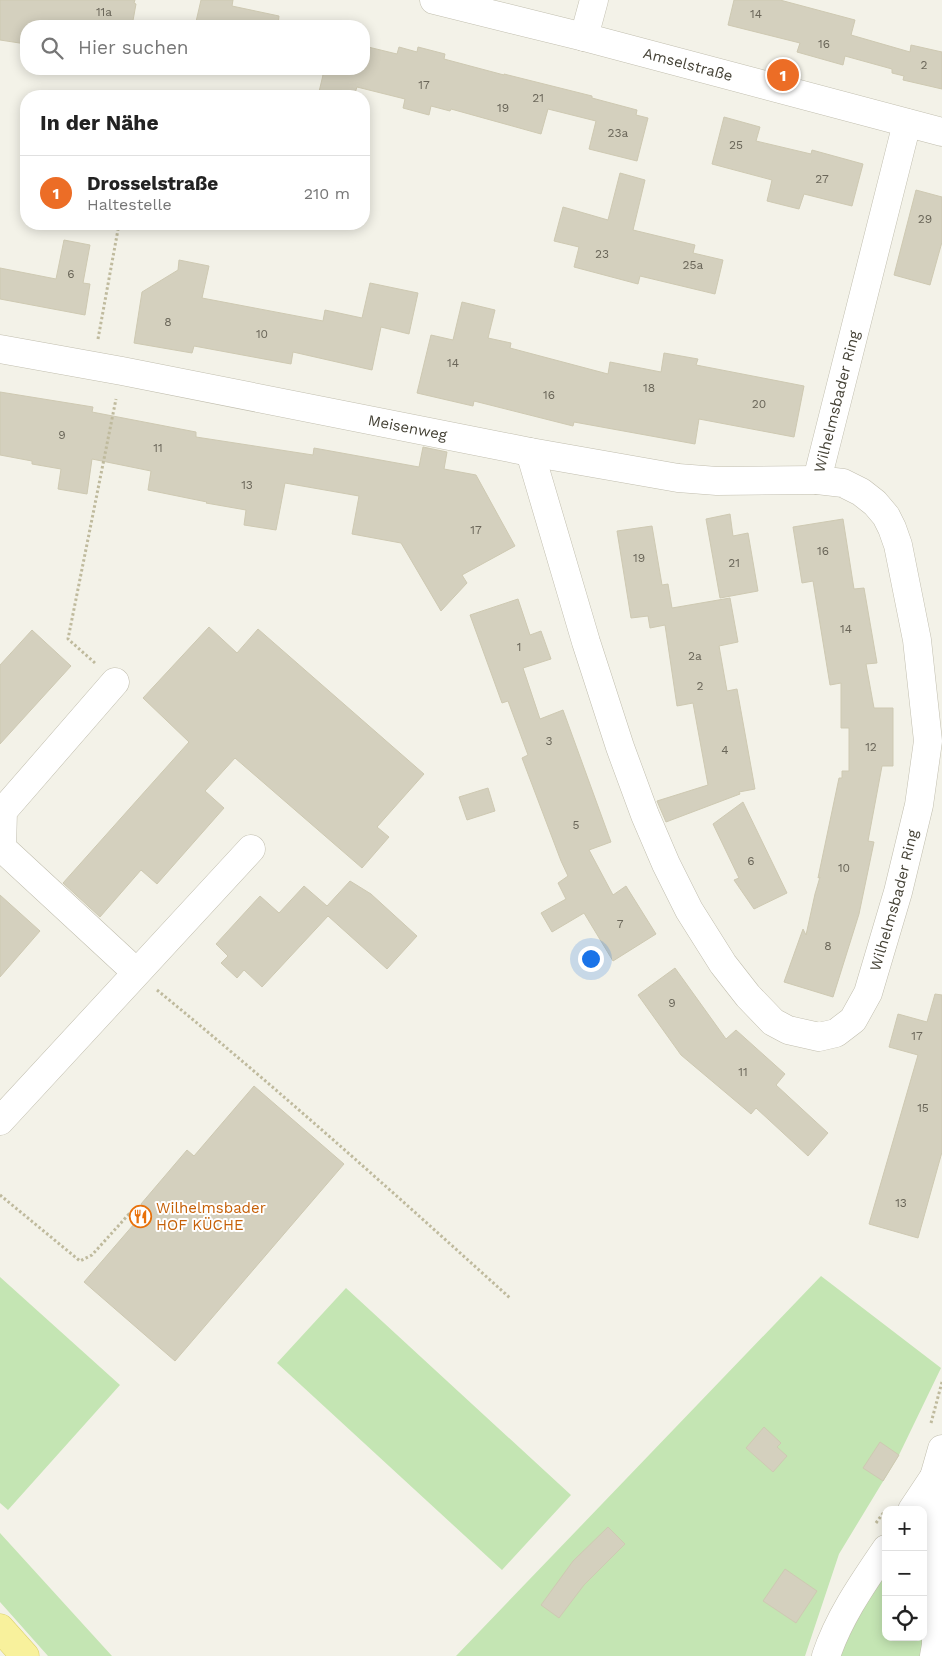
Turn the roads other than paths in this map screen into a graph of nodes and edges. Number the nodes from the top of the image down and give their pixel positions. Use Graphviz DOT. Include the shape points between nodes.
graph roads {
  1 [pos="434,0"];
  2 [pos="594,0"];
  3 [pos="584,37"];
  4 [pos="907,123"];
  5 [pos="942,132"];
  6 [pos="0,349"];
  7 [pos="530,452"];
  8 [pos="817,480"];
  9 [pos="115,682"];
  10 [pos="251,849"];
  11 [pos="136,972"];
  12 [pos="0,1121"];
  13 [pos="936,1438"];
  14 [pos="934,1477"];
  15 [pos="902,1506"];
  16 [pos="878,1539"];
  17 [pos="0,1628"];
  18 [pos="25,1656"];
  19 [pos="826,1656"];
  20 [pos="934,1656"];
  1 -- 3 [label="street, Amselstraße"];
  2 -- 3 [label="street"];
  3 -- 4 [label="street, Amselstraße"];
  4 -- 5 [label="street, Amselstraße"];
  4 -- 8 [label="street, Wilhelmsbader Ring"];
  6 -- 7 [label="street, Meisenweg"];
  7 -- 8 [label="street, Meisenweg" via="678,478"];
  7 -- 8 [label="street, Wilhelmsbader Ring" via="620,747 666,864 689,910 748,996 773,1022 788,1030 819,1037 836,1033 853,1020 868,993 898,892 919,805 928,741 917,640 892,528 875,503 861,492 843,483"];
  9 -- 11 [label="street" via="3,811 2,848"];
  10 -- 11 [label="street"];
  11 -- 12 [label="street"];
  13 -- 14 [label="street"];
  14 -- 15 [label="street"];
  14 -- 20 [label="street"];
  16 -- 19 [label="street" via="862,1583 833,1634"];
  17 -- 18 [label="main road"];
}
